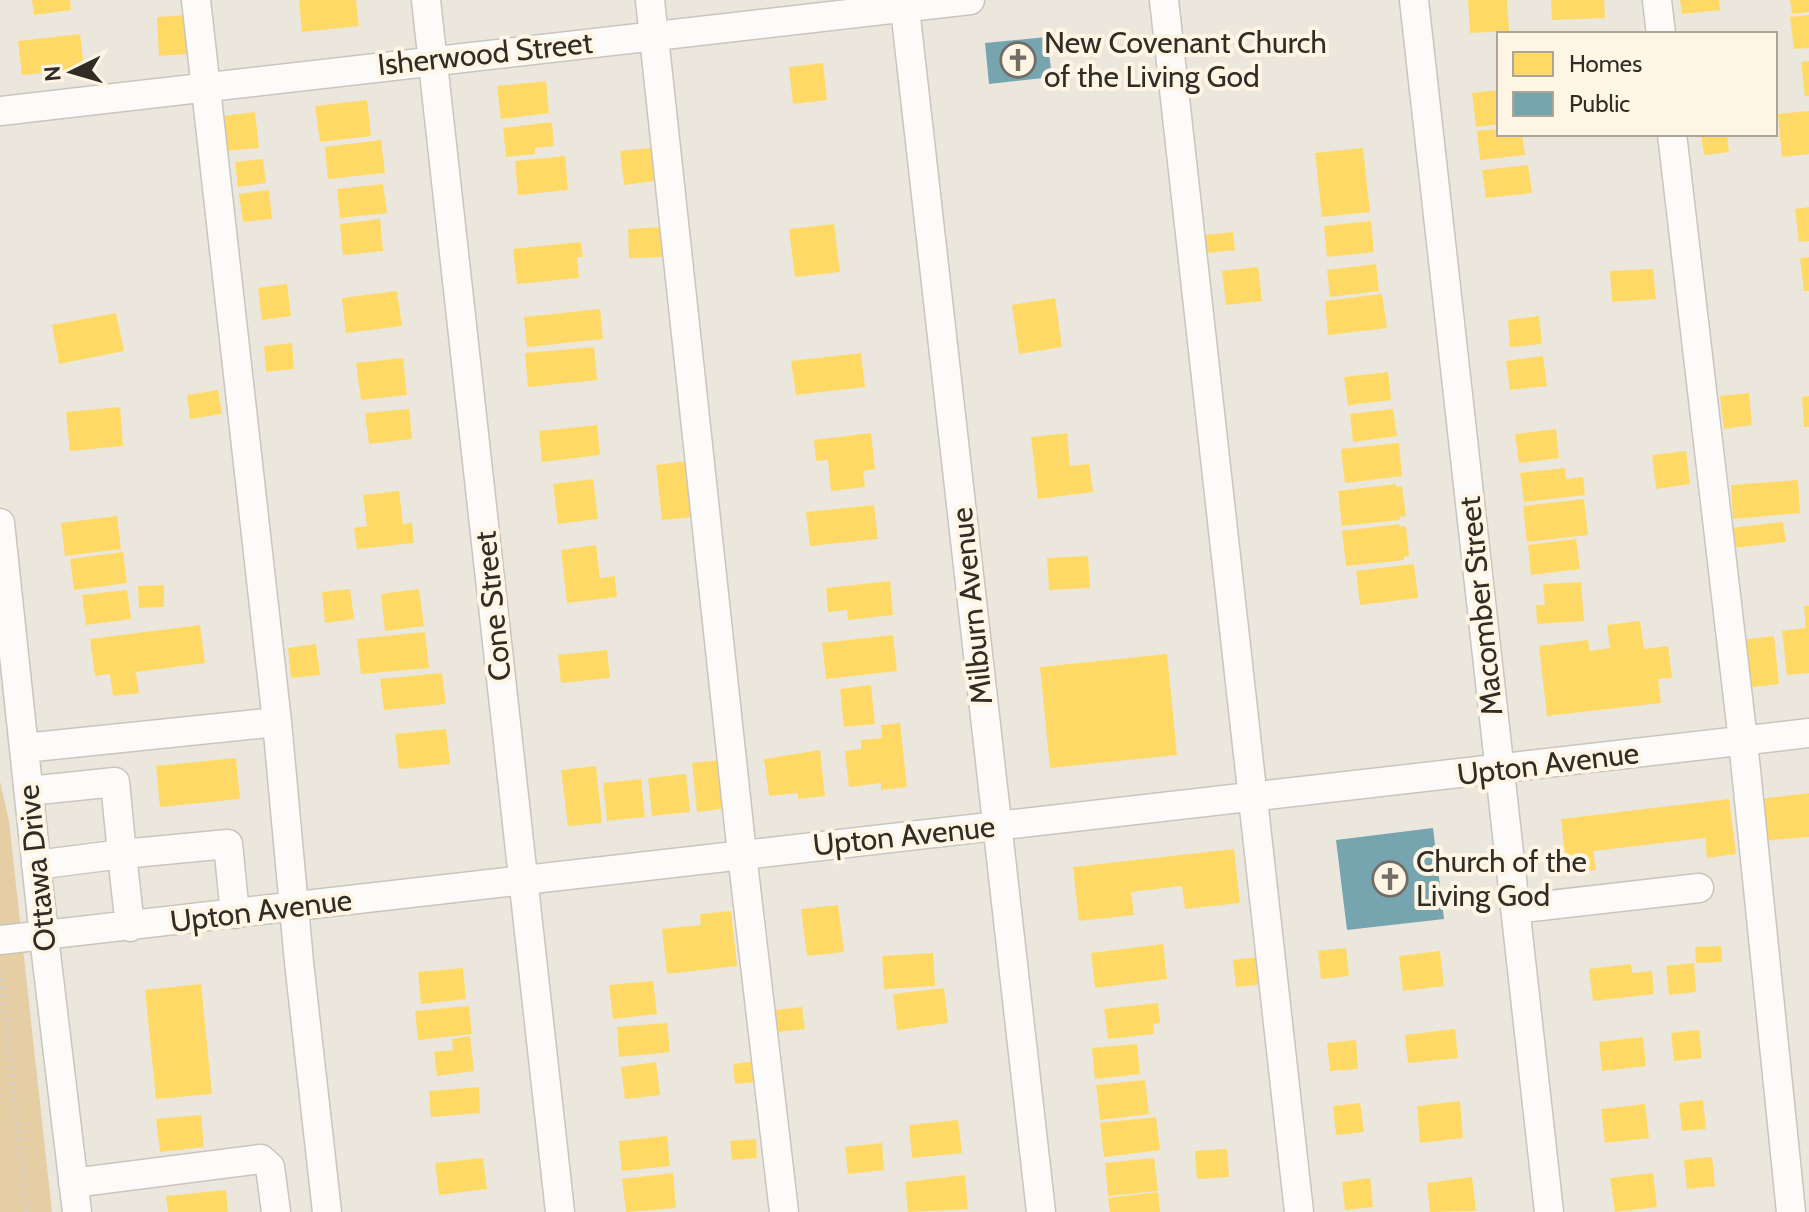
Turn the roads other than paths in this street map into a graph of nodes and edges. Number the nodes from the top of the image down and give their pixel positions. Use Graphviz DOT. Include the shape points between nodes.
graph roads {
  1 [pos="196,0"];
  2 [pos="426,0"];
  3 [pos="650,0"];
  4 [pos="970,0"];
  5 [pos="1164,0"];
  6 [pos="1414,0"];
  7 [pos="1657,0"];
  8 [pos="905,4"];
  9 [pos="1661,32"];
  10 [pos="654,35"];
  11 [pos="433,60"];
  12 [pos="205,87"];
  13 [pos="0,111"];
  14 [pos="1672,136"];
  15 [pos="0,523"];
  16 [pos="0,668"];
  17 [pos="19,695"];
  18 [pos="277,722"];
  19 [pos="1809,733"];
  20 [pos="1743,741"];
  21 [pos="24,748"];
  22 [pos="1500,770"];
  23 [pos="29,791"];
  24 [pos="1252,797"];
  25 [pos="997,825"];
  26 [pos="122,854"];
  27 [pos="742,854"];
  28 [pos="36,865"];
  29 [pos="523,879"];
  30 [pos="1699,888"];
  31 [pos="294,907"];
  32 [pos="1515,909"];
  33 [pos="235,914"];
  34 [pos="130,927"];
  35 [pos="44,937"];
  36 [pos="0,940"];
  37 [pos="73,1183"];
  38 [pos="77,1212"];
  39 [pos="276,1212"];
  40 [pos="327,1212"];
  41 [pos="560,1212"];
  42 [pos="784,1212"];
  43 [pos="1041,1212"];
  44 [pos="1299,1212"];
  45 [pos="1549,1212"];
  46 [pos="1791,1212"];
  1 -- 12 [label="street"];
  2 -- 11 [label="street, Cone Street"];
  3 -- 10 [label="street"];
  4 -- 8 [label="street, Isherwood Street"];
  5 -- 24 [label="street"];
  6 -- 22 [label="street, Macomber Street"];
  7 -- 9 [label="street"];
  8 -- 10 [label="street, Isherwood Street"];
  8 -- 25 [label="street, Milburn Avenue"];
  10 -- 11 [label="street, Isherwood Street"];
  10 -- 27 [label="street"];
  11 -- 12 [label="street, Isherwood Street"];
  11 -- 29 [label="street, Cone Street"];
  12 -- 13 [label="street, Isherwood Street"];
  12 -- 18 [label="street"];
  14 -- 20 [label="street"];
  15 -- 17 [label="street, Ottawa Drive"];
  16 -- 17 [label="street"];
  17 -- 21 [label="street, Ottawa Drive"];
  18 -- 21 [label="street"];
  18 -- 31 [label="street"];
  19 -- 20 [label="street, Upton Avenue"];
  20 -- 22 [label="street, Upton Avenue"];
  20 -- 46 [label="street"];
  21 -- 23 [label="street, Ottawa Drive"];
  22 -- 24 [label="street, Upton Avenue"];
  22 -- 32 [label="street, Macomber Street"];
  23 -- 26 [label="street" via="115,782"];
  23 -- 28 [label="street, Ottawa Drive"];
  24 -- 25 [label="street, Upton Avenue"];
  24 -- 44 [label="street"];
  25 -- 27 [label="street, Upton Avenue"];
  25 -- 43 [label="street, Milburn Avenue"];
  26 -- 28 [label="street"];
  26 -- 33 [label="street" via="228,844"];
  26 -- 34 [label="street"];
  27 -- 29 [label="street, Upton Avenue"];
  27 -- 42 [label="street"];
  28 -- 35 [label="street, Ottawa Drive"];
  29 -- 31 [label="street, Upton Avenue"];
  29 -- 41 [label="street, Cone Street"];
  30 -- 32 [label="street"];
  31 -- 33 [label="street, Upton Avenue"];
  31 -- 40 [label="street"];
  32 -- 45 [label="street, Macomber Street"];
  33 -- 34 [label="street, Upton Avenue"];
  34 -- 35 [label="street, Upton Avenue"];
  35 -- 36 [label="street, Upton Avenue"];
  35 -- 37 [label="street, Ottawa Drive"];
  37 -- 38 [label="street, Ottawa Drive"];
  37 -- 39 [label="street" via="261,1159 270,1167"];
}
